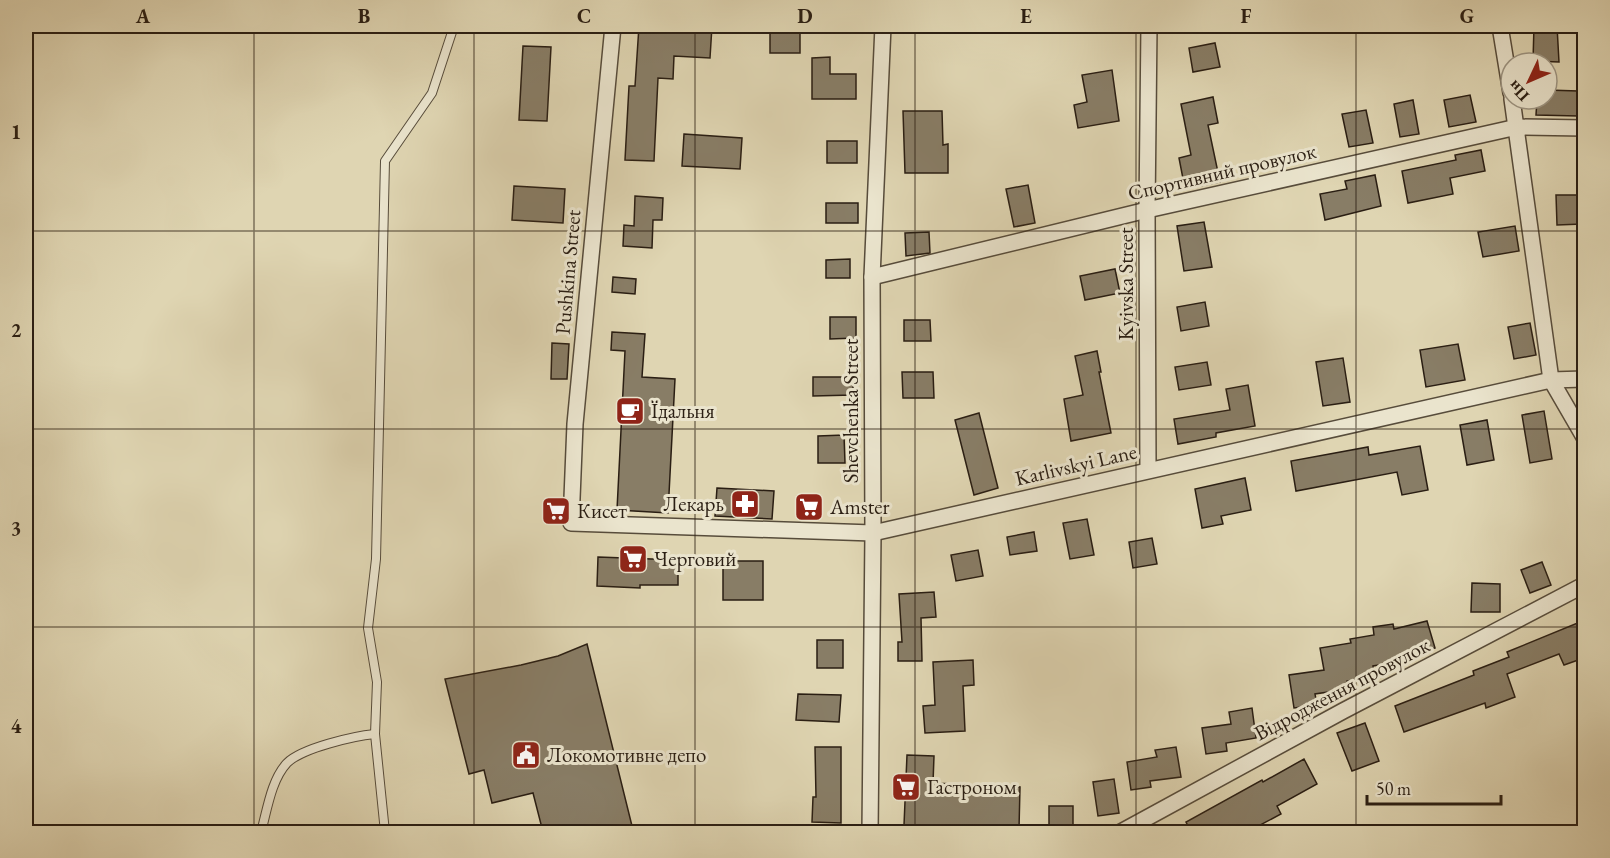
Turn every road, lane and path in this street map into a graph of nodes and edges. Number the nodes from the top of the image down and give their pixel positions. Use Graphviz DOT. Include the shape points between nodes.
graph roads {
  1 [pos="454,26"];
  2 [pos="613,26"];
  3 [pos="883,26"];
  4 [pos="1149,26"];
  5 [pos="1500,26"];
  6 [pos="1504,51"];
  7 [pos="1514,111"];
  8 [pos="1517,127"];
  9 [pos="1584,128"];
  10 [pos="1147,210"];
  11 [pos="872,277"];
  12 [pos="1584,379"];
  13 [pos="1551,380"];
  14 [pos="1584,437"];
  15 [pos="1148,470"];
  16 [pos="571,523"];
  17 [pos="873,533"];
  18 [pos="1584,585"];
  19 [pos="375,734"];
  20 [pos="261,832"];
  21 [pos="385,832"];
  22 [pos="870,832"];
  23 [pos="1121,832"];
  1 -- 19 [label="lane" via="432,93 386,161 376,560 368,628 377,682"];
  2 -- 16 [label="street, Pushkina Street" via="575,424"];
  3 -- 11 [label="street, Shevchenka Street"];
  4 -- 10 [label="street, Kyivska Street"];
  5 -- 6 [label="street"];
  7 -- 8 [label="street"];
  8 -- 9 [label="street, Спортивний провулок"];
  8 -- 10 [label="street, Спортивний провулок"];
  8 -- 13 [label="street"];
  10 -- 11 [label="street, Спортивний провулок"];
  10 -- 15 [label="street, Kyivska Street"];
  11 -- 17 [label="street, Shevchenka Street"];
  12 -- 13 [label="street, Karlіvskyi Lane"];
  13 -- 14 [label="street"];
  13 -- 15 [label="street, Karlіvskyi Lane"];
  15 -- 17 [label="street, Karlіvskyi Lane"];
  16 -- 17 [label="street, Karlіvskyi Lane"];
  17 -- 22 [label="street, Shevchenka Street"];
  18 -- 23 [label="street, Відродження провулок"];
  19 -- 20 [label="lane" via="303,753 287,763 276,782"];
  19 -- 21 [label="lane"];
}
